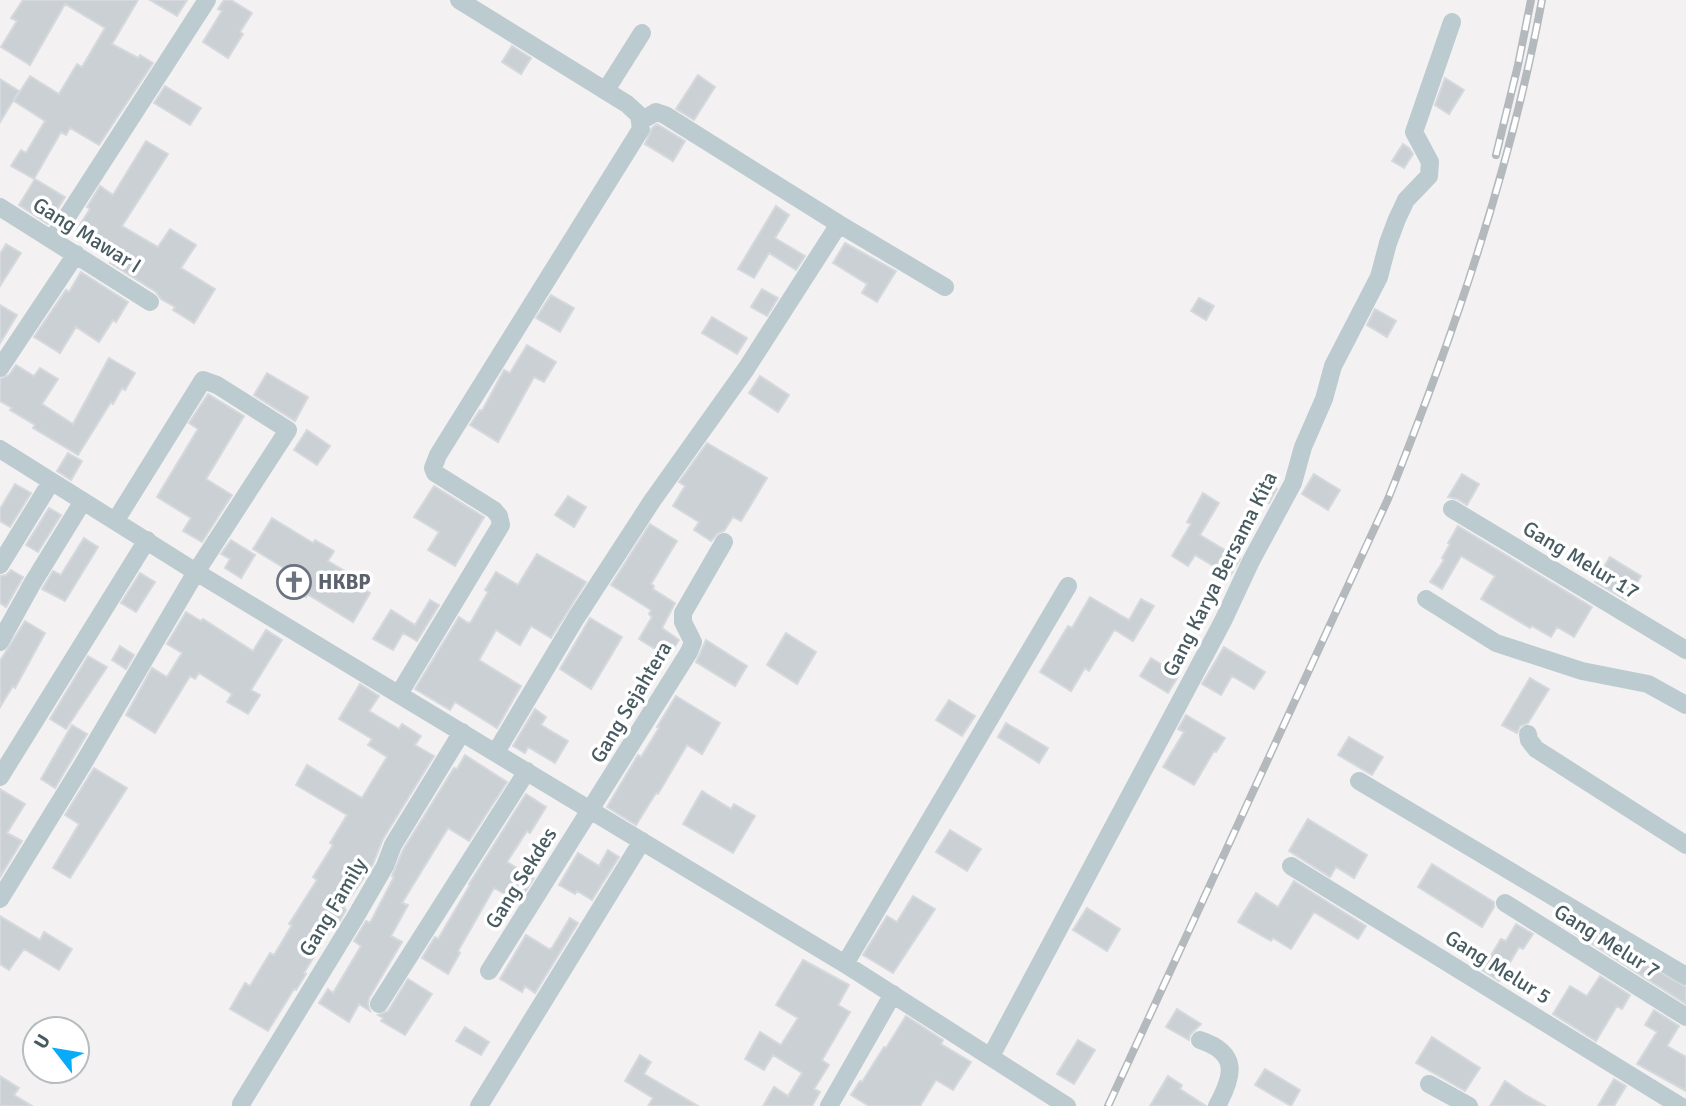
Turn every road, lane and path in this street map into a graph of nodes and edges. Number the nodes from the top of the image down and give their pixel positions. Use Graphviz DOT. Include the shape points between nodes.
graph roads {
  1 [pos="207,0"];
  2 [pos="459,0"];
  3 [pos="1452,22"];
  4 [pos="642,33"];
  5 [pos="606,90"];
  6 [pos="641,121"];
  7 [pos="0,207"];
  8 [pos="839,224"];
  9 [pos="52,240"];
  10 [pos="76,254"];
  11 [pos="945,287"];
  12 [pos="150,302"];
  13 [pos="0,368"];
  14 [pos="0,449"];
  15 [pos="51,482"];
  16 [pos="83,501"];
  17 [pos="1452,509"];
  18 [pos="116,520"];
  19 [pos="147,540"];
  20 [pos="724,542"];
  21 [pos="0,565"];
  22 [pos="196,572"];
  23 [pos="1068,586"];
  24 [pos="1426,599"];
  25 [pos="0,642"];
  26 [pos="1686,650"];
  27 [pos="399,694"];
  28 [pos="1686,705"];
  29 [pos="462,732"];
  30 [pos="1528,734"];
  31 [pos="496,752"];
  32 [pos="527,771"];
  33 [pos="0,777"];
  34 [pos="1359,781"];
  35 [pos="592,810"];
  36 [pos="642,841"];
  37 [pos="1686,845"];
  38 [pos="1292,866"];
  39 [pos="0,898"];
  40 [pos="1505,903"];
  41 [pos="845,964"];
  42 [pos="489,971"];
  43 [pos="1686,976"];
  44 [pos="893,994"];
  45 [pos="379,1003"];
  46 [pos="1686,1017"];
  47 [pos="1200,1040"];
  48 [pos="991,1056"];
  49 [pos="1429,1084"];
  50 [pos="241,1104"];
  51 [pos="1062,1104"];
  52 [pos="479,1106"];
  53 [pos="829,1106"];
  54 [pos="1217,1106"];
  55 [pos="1469,1106"];
  56 [pos="1681,1106"];
  1 -- 9 [label="street"];
  2 -- 5 [label="street"];
  3 -- 48 [label="street, Gang Karya Bersama Kita" via="1414,132 1430,162 1429,176 1406,200 1397,219 1379,277 1333,366 1293,483"];
  4 -- 5 [label="street"];
  5 -- 6 [label="street" via="628,104"];
  6 -- 8 [label="street" via="656,112 665,115"];
  6 -- 27 [label="street" via="635,140 438,455 435,473 494,510 501,525"];
  7 -- 9 [label="street, Gang Mawar I"];
  8 -- 11 [label="street"];
  8 -- 31 [label="street" via="746,369 652,501"];
  9 -- 10 [label="street, Gang Mawar I"];
  10 -- 12 [label="street, Gang Mawar I"];
  10 -- 13 [label="street"];
  14 -- 15 [label="street"];
  15 -- 16 [label="street"];
  15 -- 21 [label="street"];
  16 -- 18 [label="street"];
  16 -- 25 [label="street"];
  17 -- 26 [label="street, Gang Melur 17"];
  18 -- 19 [label="street"];
  18 -- 22 [label="street" via="203,380 288,430"];
  19 -- 22 [label="street"];
  19 -- 33 [label="street"];
  20 -- 35 [label="street, Gang Sejahtera" via="683,613 693,642 689,652"];
  22 -- 27 [label="street"];
  22 -- 39 [label="street"];
  23 -- 41 [label="street"];
  24 -- 28 [label="street" via="1496,643 1582,671 1648,684"];
  27 -- 29 [label="street"];
  29 -- 31 [label="street"];
  29 -- 50 [label="street, Gang Family"];
  30 -- 37 [label="street" via="1536,749"];
  31 -- 32 [label="street"];
  32 -- 35 [label="street"];
  32 -- 45 [label="street"];
  34 -- 43 [label="street"];
  35 -- 36 [label="street"];
  35 -- 42 [label="street, Gang Sekdes"];
  36 -- 41 [label="street"];
  36 -- 52 [label="street"];
  38 -- 56 [label="street, Gang Melur 5"];
  40 -- 46 [label="street, Gang Melur 7"];
  41 -- 44 [label="street"];
  44 -- 48 [label="street"];
  44 -- 53 [label="street"];
  47 -- 54 [label="street" via="1223,1052 1230,1062 1230,1076"];
  48 -- 51 [label="street"];
  49 -- 55 [label="street"];
}
